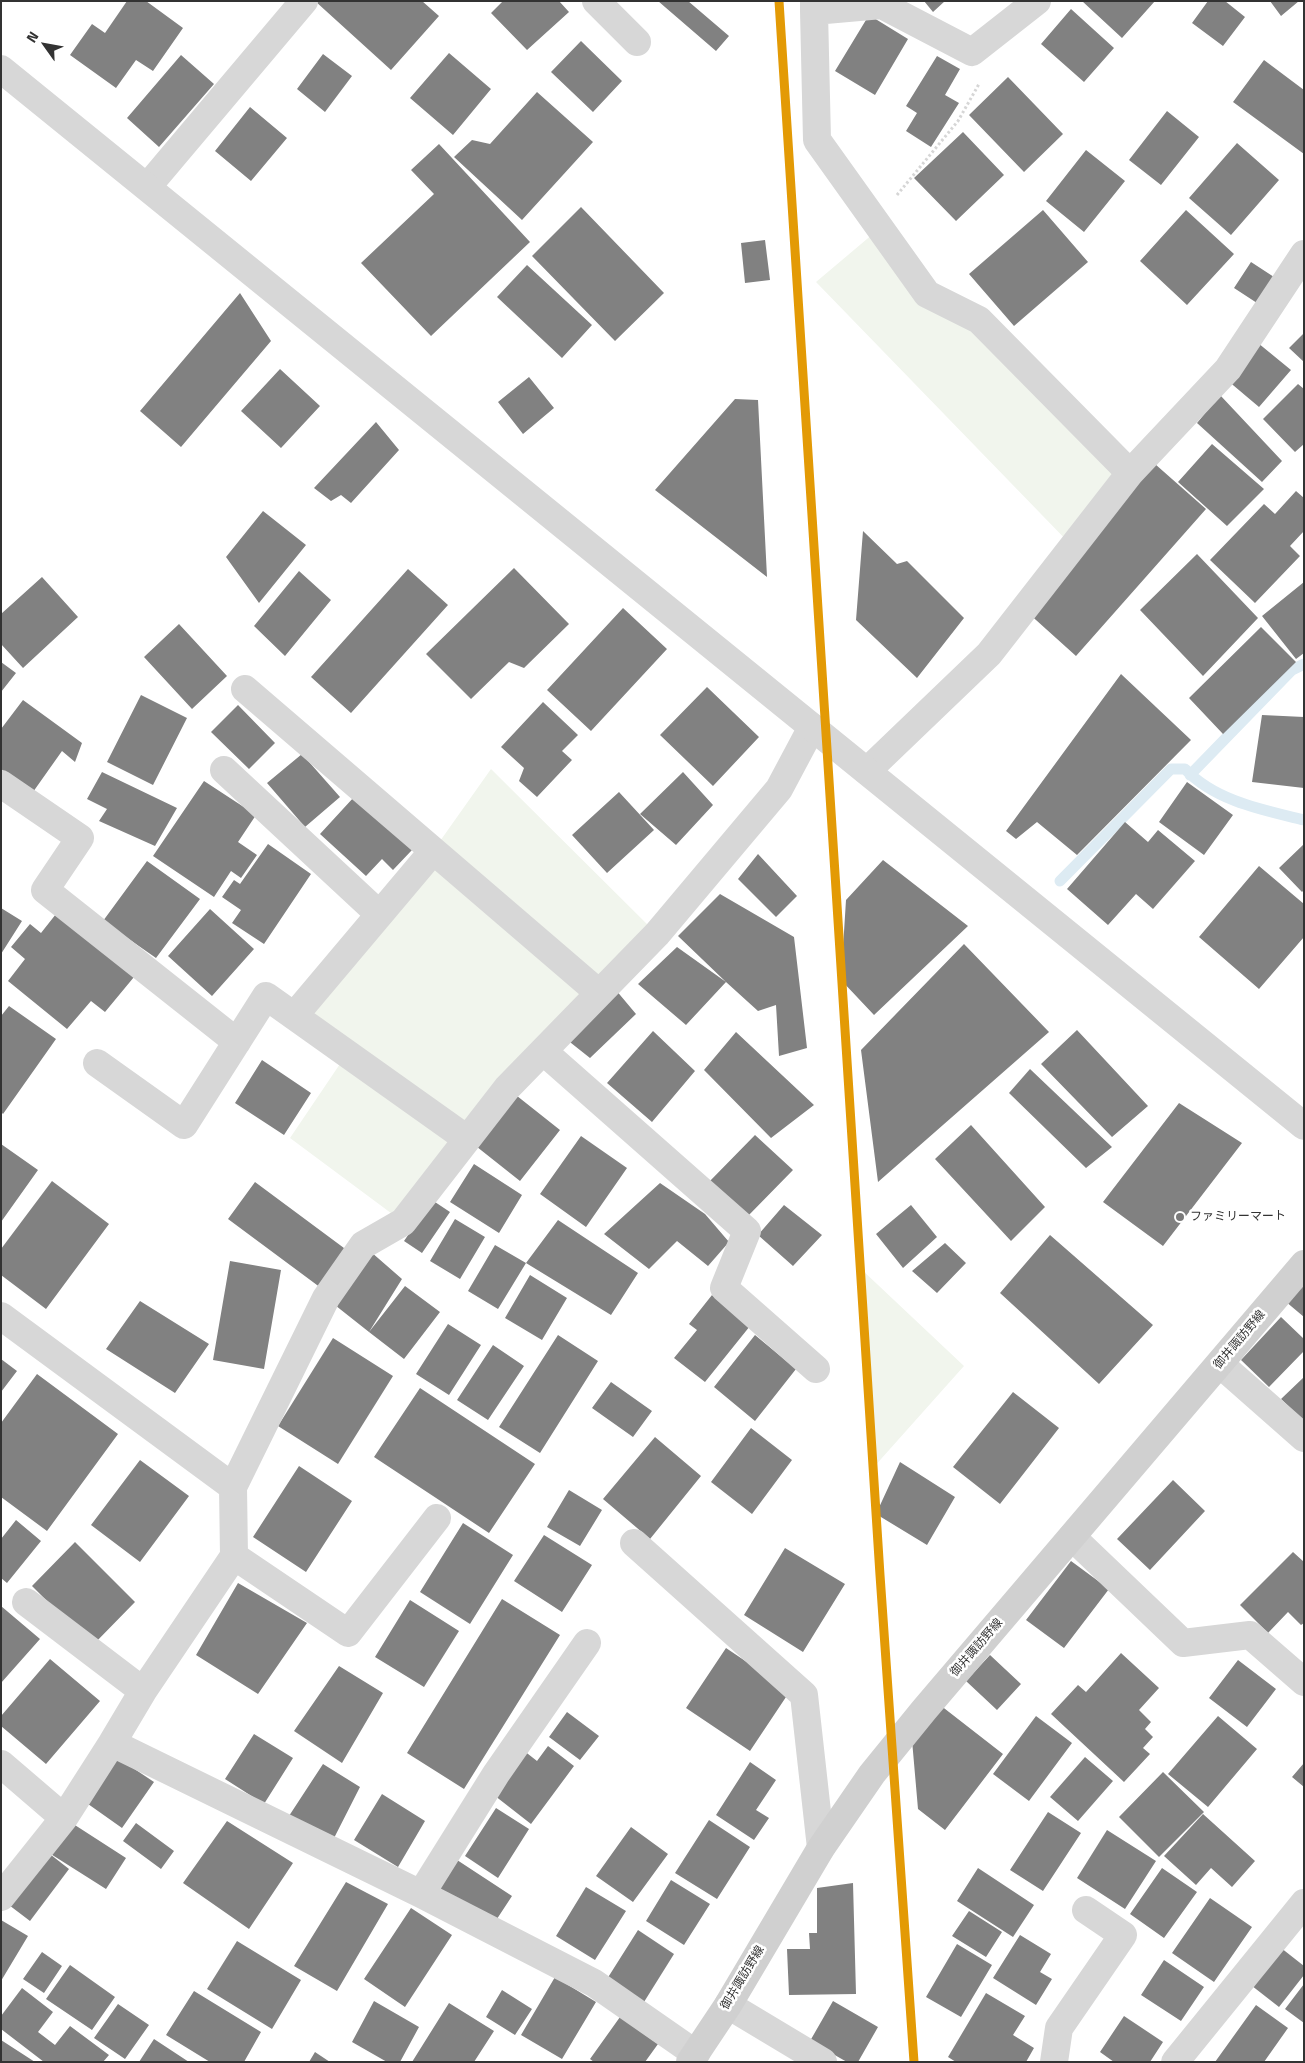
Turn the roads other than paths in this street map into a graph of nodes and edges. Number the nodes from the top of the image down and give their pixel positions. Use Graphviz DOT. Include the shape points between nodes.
graph roads {
  1 [pos="304,1"];
  2 [pos="596,1"];
  3 [pos="1037,1"];
  4 [pos="814,6"];
  5 [pos="637,42"];
  6 [pos="1,68"];
  7 [pos="148,186"];
  8 [pos="1304,254"];
  9 [pos="1130,473"];
  10 [pos="245,689"];
  11 [pos="812,727"];
  12 [pos="224,770"];
  13 [pos="866,771"];
  14 [pos="1,784"];
  15 [pos="433,851"];
  16 [pos="379,914"];
  17 [pos="599,993"];
  18 [pos="294,1016"];
  19 [pos="237,1042"];
  20 [pos="544,1052"];
  21 [pos="97,1063"];
  22 [pos="1304,1126"];
  23 [pos="467,1139"];
  24 [pos="1304,1264"];
  25 [pos="1,1316"];
  26 [pos="1220,1364"];
  27 [pos="816,1369"];
  28 [pos="1304,1438"];
  29 [pos="232,1487"];
  30 [pos="438,1518"];
  31 [pos="1072,1537"];
  32 [pos="634,1543"];
  33 [pos="234,1556"];
  34 [pos="26,1602"];
  35 [pos="587,1643"];
  36 [pos="1304,1682"];
  37 [pos="143,1691"];
  38 [pos="112,1743"];
  39 [pos="1,1764"];
  40 [pos="64,1818"];
  41 [pos="821,1848"];
  42 [pos="421,1894"];
  43 [pos="1,1896"];
  44 [pos="1304,1903"];
  45 [pos="1086,1910"];
  46 [pos="728,2005"];
  47 [pos="693,2058"];
  48 [pos="822,2062"];
  49 [pos="1054,2062"];
  50 [pos="1175,2062"];
  1 -- 7 [label="street"];
  2 -- 5 [label="street"];
  3 -- 4 [label="street" via="972,52 882,5"];
  4 -- 9 [label="street" via="817,140 927,294 979,320"];
  6 -- 7 [label="street"];
  7 -- 11 [label="street"];
  8 -- 9 [label="street" via="1228,369"];
  9 -- 13 [label="street" via="989,654"];
  10 -- 15 [label="street"];
  11 -- 13 [label="street"];
  11 -- 17 [label="street" via="779,789 657,934"];
  12 -- 16 [label="street"];
  13 -- 22 [label="street"];
  14 -- 19 [label="street" via="80,838 46,890"];
  15 -- 16 [label="street"];
  15 -- 17 [label="street"];
  16 -- 18 [label="street"];
  17 -- 20 [label="street"];
  18 -- 19 [label="street" via="266,996"];
  18 -- 23 [label="street"];
  19 -- 21 [label="street" via="184,1125"];
  20 -- 23 [label="street" via="507,1088"];
  20 -- 27 [label="street" via="747,1231 724,1288"];
  23 -- 29 [label="street" via="403,1222 363,1245 326,1298"];
  24 -- 26 [label="main road, 御井諏訪野線"];
  25 -- 29 [label="street"];
  26 -- 28 [label="street"];
  26 -- 31 [label="main road, 御井諏訪野線"];
  29 -- 33 [label="street"];
  30 -- 33 [label="street" via="348,1633"];
  31 -- 36 [label="street" via="1183,1643 1250,1635"];
  31 -- 41 [label="main road, 御井諏訪野線" via="872,1774"];
  32 -- 41 [label="street" via="804,1695"];
  33 -- 37 [label="street"];
  34 -- 37 [label="street"];
  35 -- 42 [label="street" via="496,1774"];
  37 -- 38 [label="street"];
  38 -- 40 [label="street"];
  38 -- 42 [label="street"];
  39 -- 40 [label="street"];
  40 -- 43 [label="street"];
  41 -- 46 [label="main road, 御井諏訪野線"];
  42 -- 47 [label="street" via="594,1983"];
  44 -- 50 [label="street"];
  45 -- 49 [label="street" via="1123,1935 1059,2028"];
  46 -- 47 [label="main road, 御井諏訪野線"];
  46 -- 48 [label="street"];
}
